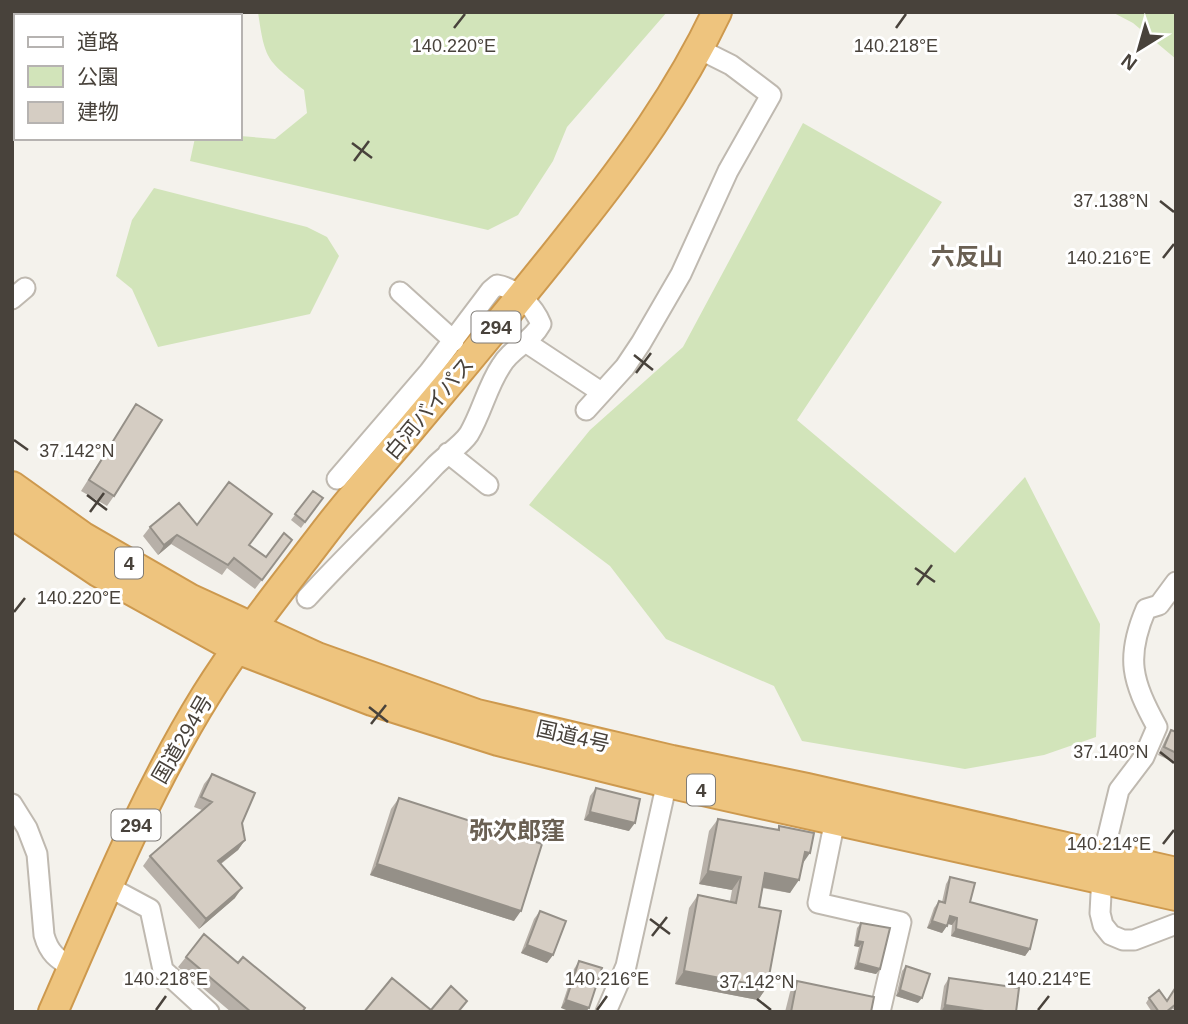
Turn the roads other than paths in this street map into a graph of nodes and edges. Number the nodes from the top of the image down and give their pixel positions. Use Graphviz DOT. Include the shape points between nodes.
graph roads {
  1 [pos="717,12"];
  2 [pos="699,49"];
  3 [pos="400,292"];
  4 [pos="521,298"];
  5 [pos="454,341"];
  6 [pos="527,342"];
  7 [pos="601,392"];
  8 [pos="586,410"];
  9 [pos="448,453"];
  10 [pos="337,479"];
  11 [pos="488,485"];
  12 [pos="12,486"];
  13 [pos="12,514"];
  14 [pos="1176,582"];
  15 [pos="307,598"];
  16 [pos="245,638"];
  17 [pos="670,771"];
  18 [pos="12,804"];
  19 [pos="835,820"];
  20 [pos="1103,867"];
  21 [pos="1176,873"];
  22 [pos="108,887"];
  23 [pos="1176,896"];
  24 [pos="1176,924"];
  25 [pos="73,968"];
  26 [pos="53,1012"];
  27 [pos="209,1012"];
  28 [pos="606,1012"];
  29 [pos="880,1012"];
  1 -- 2 [label="highway, 白河バイパス / 294"];
  2 -- 4 [label="highway, 白河バイパス / 294" via="638,147"];
  2 -- 7 [label="street" via="731,65 771,95 728,172 681,274 625,367"];
  3 -- 5 [label="street"];
  4 -- 5 [label="street" via="497,285"];
  4 -- 6 [label="street" via="535,310 541,324"];
  4 -- 16 [label="highway, 白河バイパス / 294" via="329,526"];
  5 -- 10 [label="street"];
  6 -- 7 [label="street"];
  6 -- 9 [label="street" via="501,364 468,435"];
  7 -- 8 [label="street"];
  9 -- 11 [label="street"];
  9 -- 15 [label="street"];
  12 -- 16 [label="highway, 国道4号 / 4" via="82,536 191,599"];
  13 -- 16 [label="highway, 国道4号 / 4" via="98,572"];
  14 -- 20 [label="street" via="1159,605 1146,609 1135,635 1137,686 1157,727 1144,757 1119,790"];
  16 -- 17 [label="highway, 国道4号 / 4"];
  16 -- 22 [label="highway, 国道294号 / 294" via="158,779"];
  17 -- 19 [label="highway, 国道4号 / 4"];
  17 -- 20 [label="highway, 国道4号 / 4" via="807,788"];
  17 -- 28 [label="street" via="626,965"];
  18 -- 25 [label="street" via="37,854 47,946 54,957"];
  19 -- 20 [label="highway, 国道4号 / 4"];
  19 -- 29 [label="street" via="818,903 901,922"];
  20 -- 21 [label="highway, 国道4号 / 4"];
  20 -- 23 [label="highway, 国道4号 / 4"];
  20 -- 24 [label="street" via="1100,913 1111,934 1134,940"];
  22 -- 25 [label="highway, 国道294号 / 294"];
  22 -- 27 [label="street" via="150,909 163,970"];
  25 -- 26 [label="highway, 国道294号 / 294"];
}
